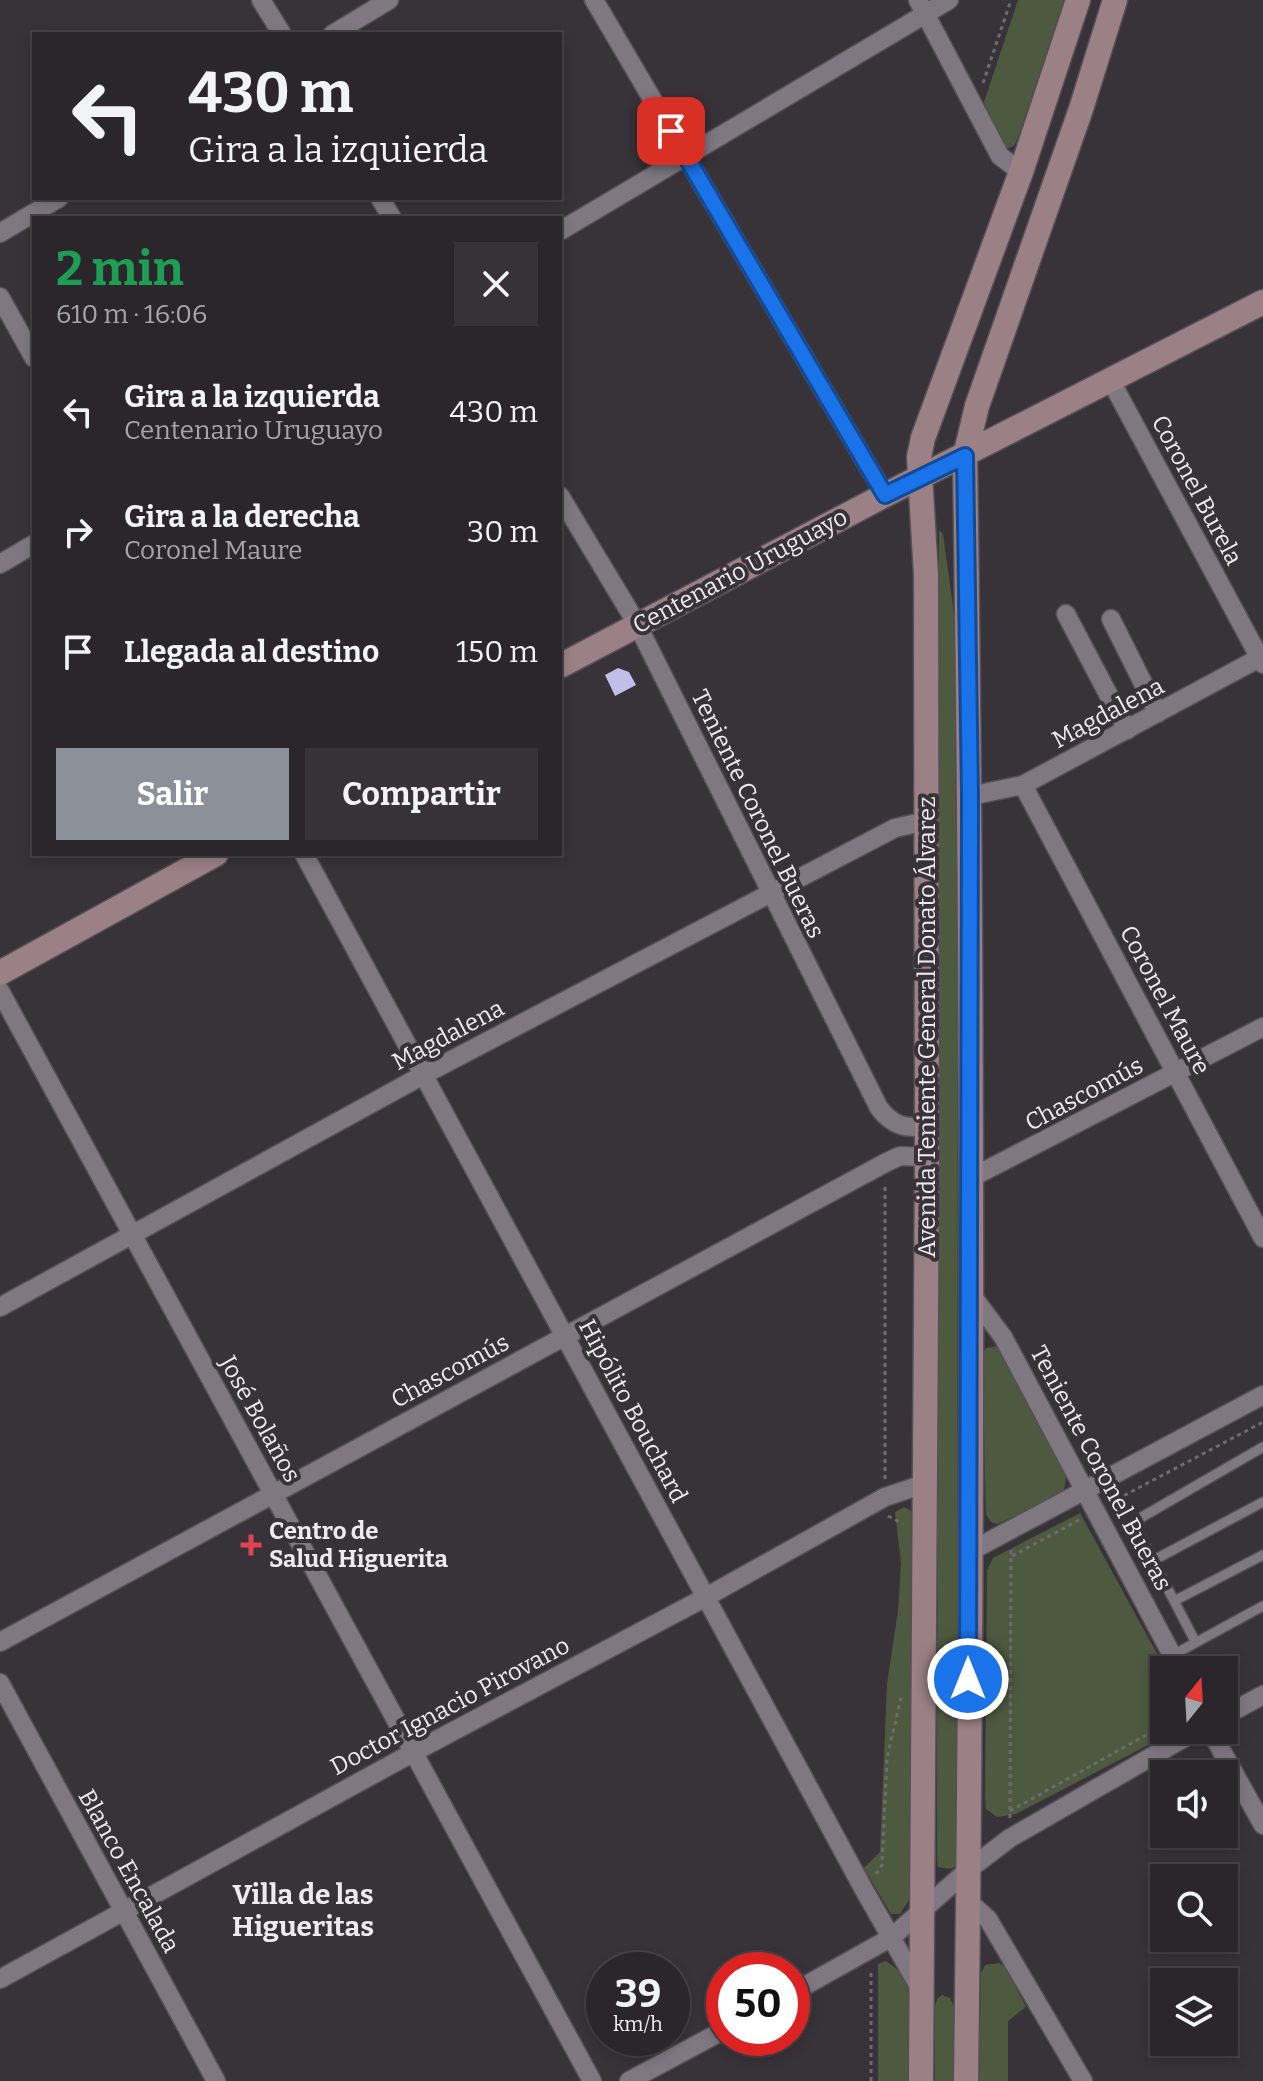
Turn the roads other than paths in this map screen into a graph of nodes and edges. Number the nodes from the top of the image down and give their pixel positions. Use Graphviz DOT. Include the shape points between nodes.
graph roads {
  1 [pos="261,0"];
  2 [pos="389,0"];
  3 [pos="594,0"];
  4 [pos="949,0"];
  5 [pos="1078,0"];
  6 [pos="1115,0"];
  7 [pos="922,7"];
  8 [pos="281,32"];
  9 [pos="336,32"];
  10 [pos="686,157"];
  11 [pos="1021,172"];
  12 [pos="56,200"];
  13 [pos="562,230"];
  14 [pos="0,233"];
  15 [pos="0,297"];
  16 [pos="1263,302"];
  17 [pos="32,354"];
  18 [pos="1111,381"];
  19 [pos="965,456"];
  20 [pos="919,479"];
  21 [pos="885,495"];
  22 [pos="562,499"];
  23 [pos="32,545"];
  24 [pos="0,564"];
  25 [pos="1066,614"];
  26 [pos="1111,619"];
  27 [pos="637,624"];
  28 [pos="1262,660"];
  29 [pos="562,665"];
  30 [pos="1158,713"];
  31 [pos="1127,730"];
  32 [pos="1023,785"];
  33 [pos="970,796"];
  34 [pos="926,821"];
  35 [pos="212,856"];
  36 [pos="305,856"];
  37 [pos="770,893"];
  38 [pos="0,973"];
  39 [pos="0,991"];
  40 [pos="1263,1027"];
  41 [pos="1177,1073"];
  42 [pos="425,1074"];
  43 [pos="894,1124"];
  44 [pos="927,1126"];
  45 [pos="927,1157"];
  46 [pos="891,1160"];
  47 [pos="969,1179"];
  48 [pos="132,1234"];
  49 [pos="1263,1238"];
  50 [pos="971,1294"];
  51 [pos="0,1307"];
  52 [pos="565,1336"];
  53 [pos="1263,1395"];
  54 [pos="1263,1447"];
  55 [pos="927,1483"];
  56 [pos="1085,1490"];
  57 [pos="273,1493"];
  58 [pos="1263,1502"];
  59 [pos="969,1552"];
  60 [pos="1263,1555"];
  61 [pos="1154,1560"];
  62 [pos="706,1597"];
  63 [pos="1176,1600"];
  64 [pos="1263,1606"];
  65 [pos="1195,1641"];
  66 [pos="0,1642"];
  67 [pos="1174,1656"];
  68 [pos="1182,1656"];
  69 [pos="0,1683"];
  70 [pos="1263,1695"];
  71 [pos="1238,1708"];
  72 [pos="1174,1744"];
  73 [pos="1218,1744"];
  74 [pos="414,1752"];
  75 [pos="1263,1825"];
  76 [pos="968,1870"];
  77 [pos="969,1902"];
  78 [pos="924,1908"];
  79 [pos="124,1912"];
  80 [pos="892,1937"];
  81 [pos="0,1979"];
  82 [pos="810,1983"];
  83 [pos="921,1990"];
  84 [pos="706,2040"];
  85 [pos="216,2081"];
  86 [pos="592,2081"];
  87 [pos="629,2081"];
  88 [pos="921,2081"];
  89 [pos="966,2081"];
  90 [pos="1083,2081"];
  1 -- 8 [label="street"];
  2 -- 9 [label="street"];
  3 -- 10 [label="street"];
  4 -- 7 [label="street"];
  5 -- 11 [label="main road, Avenida Teniente General Donato Álvarez"];
  6 -- 19 [label="main road, Avenida Teniente General Donato Álvarez" via="977,406"];
  7 -- 10 [label="street"];
  7 -- 11 [label="street" via="1000,156"];
  10 -- 13 [label="street"];
  10 -- 21 [label="street"];
  11 -- 20 [label="main road, Avenida Teniente General Donato Álvarez" via="923,438"];
  12 -- 14 [label="street"];
  15 -- 17 [label="street"];
  16 -- 18 [label="main road, Centenario Uruguayo"];
  18 -- 19 [label="main road, Centenario Uruguayo"];
  18 -- 28 [label="street, Coronel Burela"];
  19 -- 20 [label="main road, Centenario Uruguayo"];
  19 -- 33 [label="main road, Avenida Teniente General Donato Álvarez"];
  20 -- 21 [label="main road, Centenario Uruguayo"];
  20 -- 34 [label="main road, Avenida Teniente General Donato Álvarez" via="926,575"];
  21 -- 27 [label="main road, Centenario Uruguayo"];
  22 -- 27 [label="street, Teniente Coronel Bueras"];
  23 -- 24 [label="street"];
  25 -- 31 [label="street"];
  26 -- 30 [label="street"];
  27 -- 29 [label="main road, Centenario Uruguayo"];
  27 -- 37 [label="street, Teniente Coronel Bueras"];
  28 -- 30 [label="street, Magdalena"];
  30 -- 31 [label="street, Magdalena"];
  31 -- 32 [label="street, Magdalena"];
  32 -- 33 [label="street, Magdalena"];
  32 -- 41 [label="street, Coronel Maure"];
  33 -- 47 [label="main road, Avenida Teniente General Donato Álvarez"];
  34 -- 37 [label="street, Magdalena" via="895,828"];
  34 -- 44 [label="main road, Avenida Teniente General Donato Álvarez"];
  35 -- 38 [label="main road"];
  36 -- 42 [label="street, Hipólito Bouchard"];
  37 -- 42 [label="street, Magdalena"];
  37 -- 43 [label="street, Teniente Coronel Bueras" via="879,1108"];
  39 -- 48 [label="street, José Bolaños"];
  40 -- 41 [label="street, Chascomús"];
  41 -- 47 [label="street, Chascomús"];
  41 -- 49 [label="street, Coronel Maure"];
  42 -- 48 [label="street, Magdalena"];
  42 -- 52 [label="street, Hipólito Bouchard"];
  43 -- 44 [label="street"];
  43 -- 46 [label="street"];
  44 -- 45 [label="main road, Avenida Teniente General Donato Álvarez"];
  45 -- 46 [label="street, Chascomús"];
  45 -- 55 [label="main road, Avenida Teniente General Donato Álvarez"];
  46 -- 52 [label="street, Chascomús"];
  47 -- 50 [label="main road, Avenida Teniente General Donato Álvarez"];
  48 -- 51 [label="street, Magdalena"];
  48 -- 57 [label="street, José Bolaños"];
  50 -- 56 [label="street, Teniente Coronel Bueras" via="1003,1337"];
  50 -- 59 [label="main road, Avenida Teniente General Donato Álvarez"];
  52 -- 57 [label="street, Chascomús"];
  52 -- 62 [label="street, Hipólito Bouchard"];
  53 -- 56 [label="street"];
  54 -- 61 [label="lane" via="1137,1522"];
  55 -- 62 [label="street, Doctor Ignacio Pirovano" via="885,1497"];
  55 -- 78 [label="main road, Avenida Teniente General Donato Álvarez"];
  56 -- 59 [label="street"];
  56 -- 67 [label="street, Teniente Coronel Bueras"];
  57 -- 66 [label="street, Chascomús"];
  57 -- 74 [label="street, José Bolaños"];
  58 -- 61 [label="lane"];
  59 -- 76 [label="main road, Avenida Teniente General Donato Álvarez"];
  60 -- 63 [label="lane"];
  61 -- 63 [label="lane"];
  62 -- 74 [label="street, Doctor Ignacio Pirovano"];
  62 -- 80 [label="street, Hipólito Bouchard"];
  63 -- 65 [label="lane"];
  64 -- 65 [label="lane"];
  65 -- 68 [label="lane"];
  69 -- 79 [label="street, Blanco Encalada"];
  70 -- 71 [label="street"];
  72 -- 76 [label="street" via="1010,1838"];
  73 -- 75 [label="street"];
  74 -- 79 [label="street, Doctor Ignacio Pirovano"];
  74 -- 86 [label="street, José Bolaños"];
  76 -- 77 [label="main road, Avenida Teniente General Donato Álvarez"];
  76 -- 78 [label="street"];
  77 -- 89 [label="main road, Avenida Teniente General Donato Álvarez"];
  77 -- 90 [label="street" via="988,1919"];
  78 -- 80 [label="street"];
  78 -- 83 [label="main road, Avenida Teniente General Donato Álvarez"];
  79 -- 81 [label="street, Doctor Ignacio Pirovano"];
  79 -- 85 [label="street, Blanco Encalada"];
  80 -- 82 [label="street"];
  80 -- 83 [label="street, Hipólito Bouchard"];
  83 -- 88 [label="main road, Avenida Teniente General Donato Álvarez"];
  84 -- 87 [label="street"];
}
